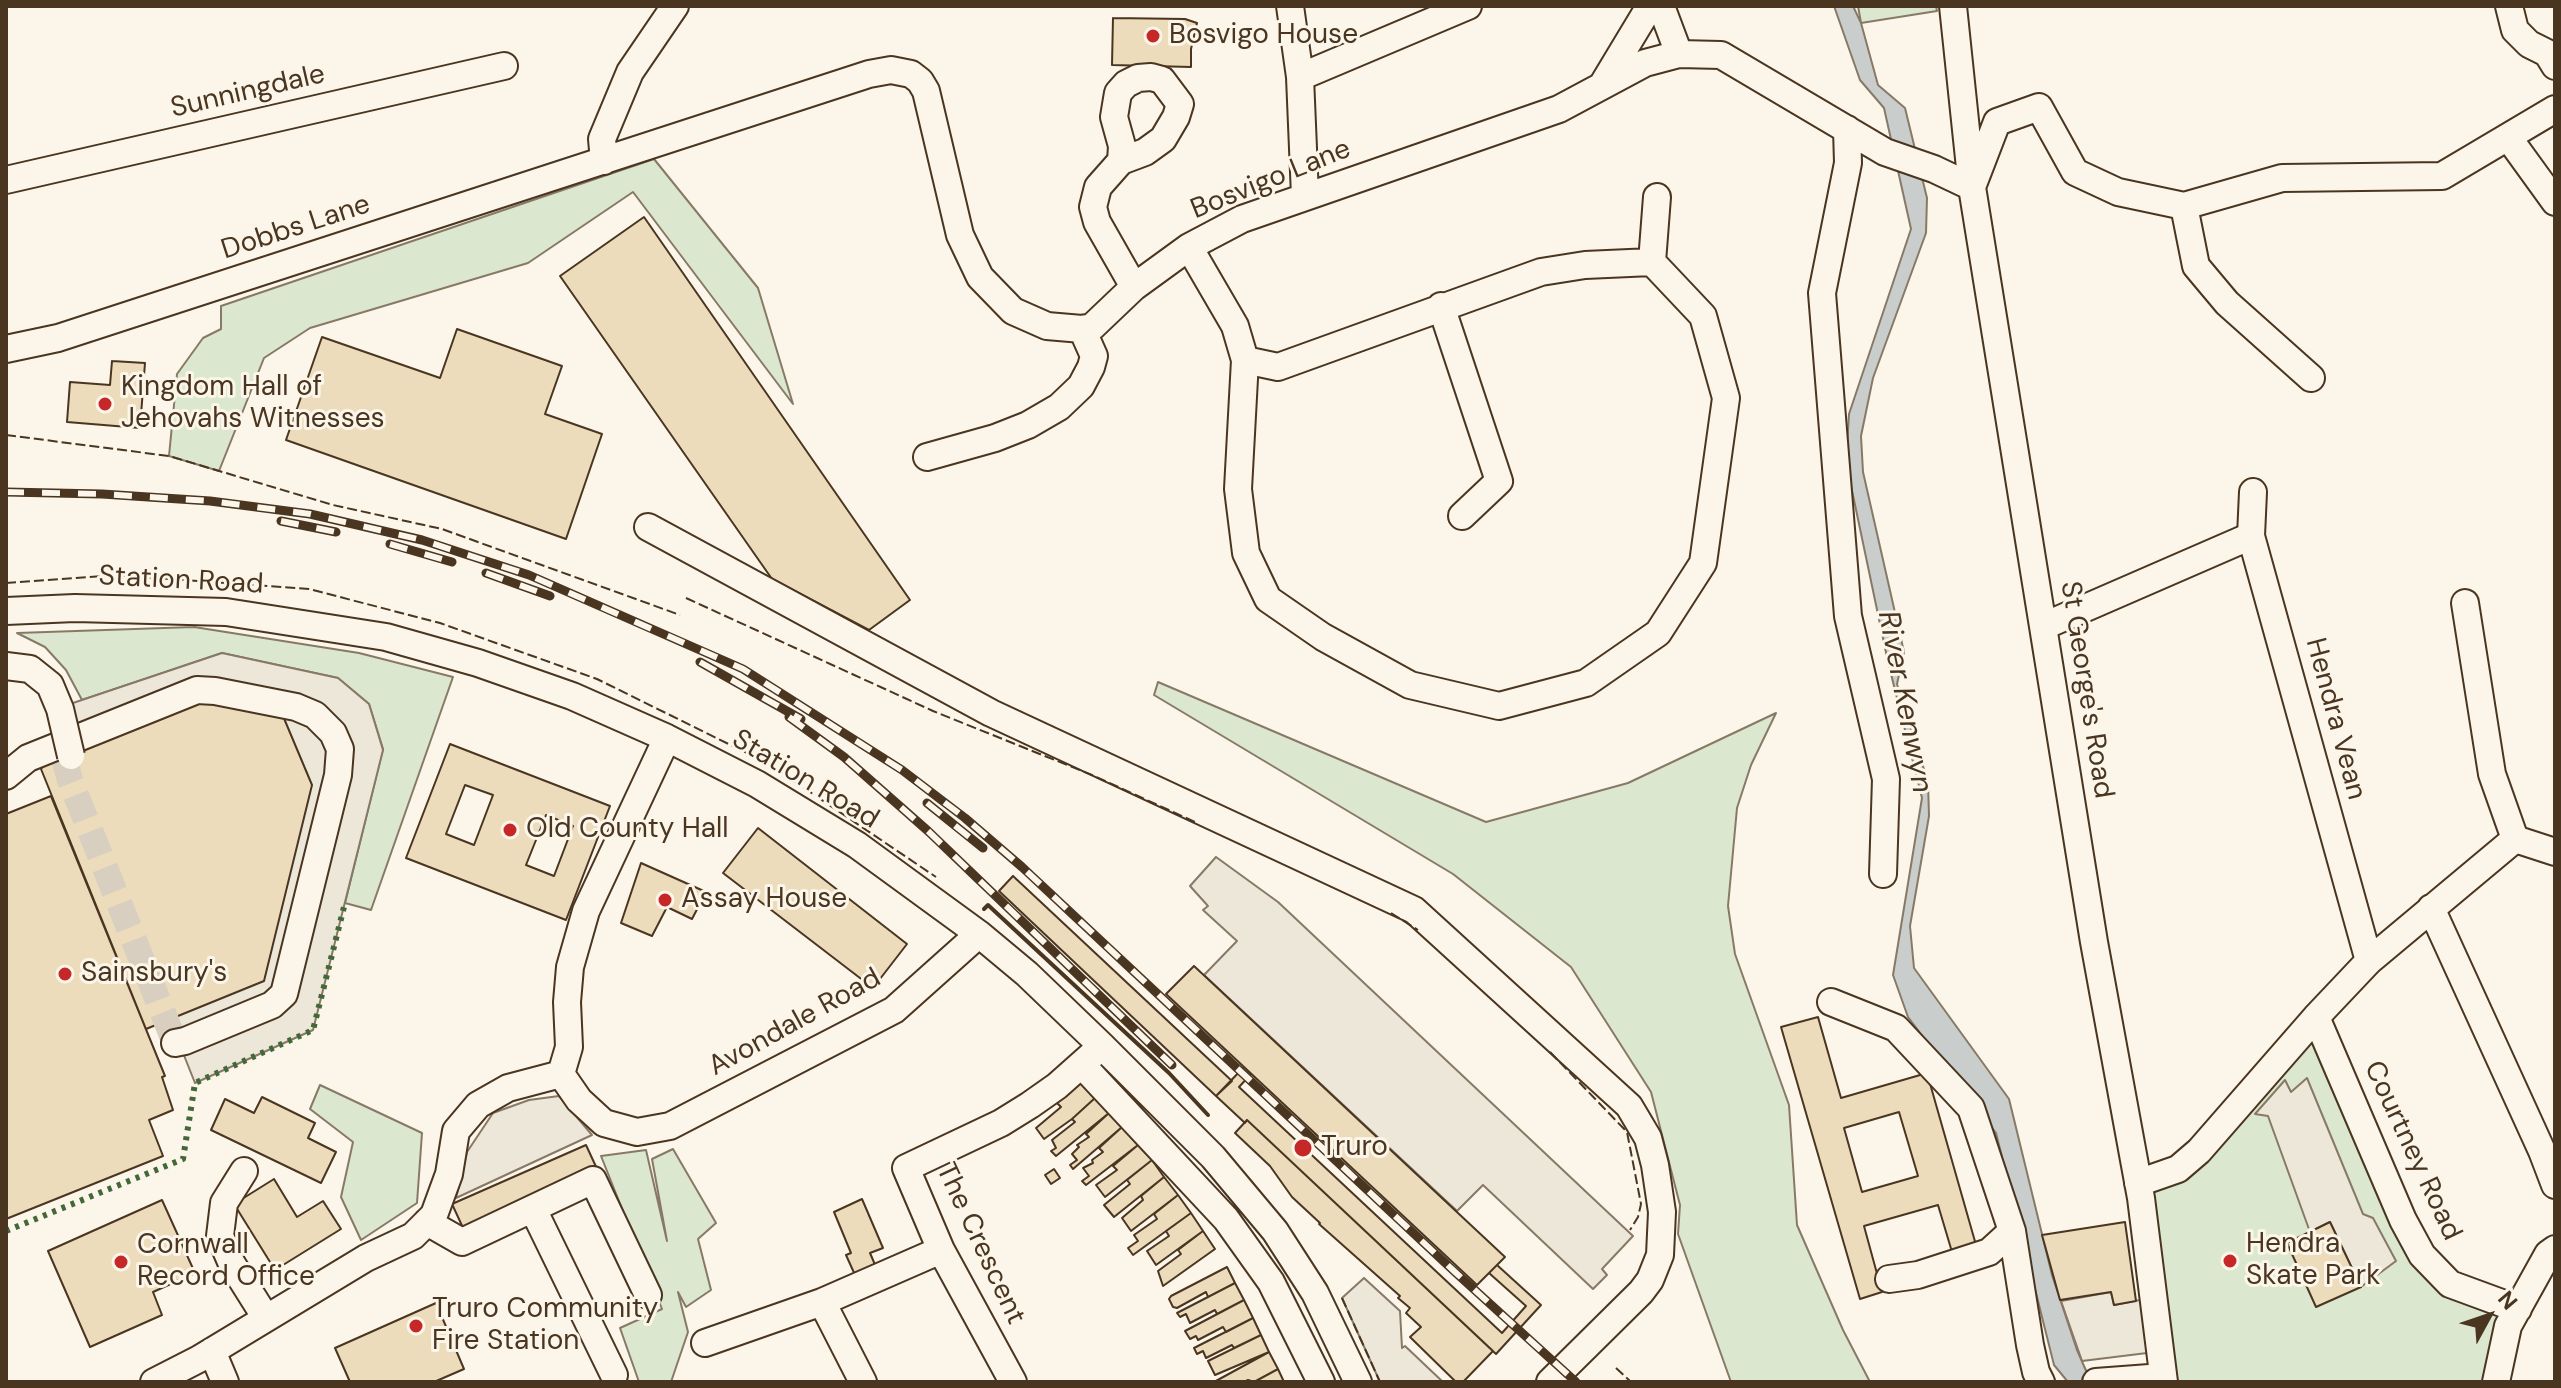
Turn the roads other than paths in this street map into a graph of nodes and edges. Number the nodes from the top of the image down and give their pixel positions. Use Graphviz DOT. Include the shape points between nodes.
graph roads {
  1 [pos="675,6"];
  2 [pos="1290,6"];
  3 [pos="1468,6"];
  4 [pos="1650,6"];
  5 [pos="1661,6"];
  6 [pos="1953,6"];
  7 [pos="2509,6"];
  8 [pos="1679,54"];
  9 [pos="504,66"];
  10 [pos="2555,66"];
  11 [pos="1300,77"];
  12 [pos="1603,84"];
  13 [pos="2555,109"];
  14 [pos="1847,129"];
  15 [pos="2508,137"];
  16 [pos="604,161"];
  17 [pos="1121,161"];
  18 [pos="6,180"];
  19 [pos="1972,187"];
  20 [pos="1305,196"];
  21 [pos="1657,197"];
  22 [pos="2555,202"];
  23 [pos="2184,206"];
  24 [pos="1189,247"];
  25 [pos="1652,262"];
  26 [pos="1134,287"];
  27 [pos="1441,306"];
  28 [pos="1082,329"];
  29 [pos="6,349"];
  30 [pos="1245,360"];
  31 [pos="2311,378"];
  32 [pos="927,457"];
  33 [pos="2253,492"];
  34 [pos="1462,516"];
  35 [pos="648,527"];
  36 [pos="2251,536"];
  37 [pos="2465,603"];
  38 [pos="6,611"];
  39 [pos="2044,626"];
  40 [pos="6,666"];
  41 [pos="6,681"];
  42 [pos="667,738"];
  43 [pos="6,776"];
  44 [pos="2515,839"];
  45 [pos="2555,852"];
  46 [pos="1883,874"];
  47 [pos="2431,908"];
  48 [pos="979,934"];
  49 [pos="2369,961"];
  50 [pos="1831,1002"];
  51 [pos="2316,1017"];
  52 [pos="175,1043"];
  53 [pos="1102,1046"];
  54 [pos="1082,1065"];
  55 [pos="561,1074"];
  56 [pos="244,1171"];
  57 [pos="2138,1183"];
  58 [pos="2555,1185"];
  59 [pos="533,1209"];
  60 [pos="427,1222"];
  61 [pos="2012,1231"];
  62 [pos="2555,1249"];
  63 [pos="941,1250"];
  64 [pos="1889,1279"];
  65 [pos="648,1295"];
  66 [pos="822,1302"];
  67 [pos="2518,1309"];
  68 [pos="266,1318"];
  69 [pos="705,1343"];
  70 [pos="212,1351"];
  71 [pos="614,1375"];
  72 [pos="2164,1379"];
  73 [pos="154,1382"];
  74 [pos="225,1382"];
  75 [pos="863,1382"];
  76 [pos="1013,1382"];
  77 [pos="1321,1382"];
  78 [pos="1358,1382"];
  79 [pos="1550,1382"];
  80 [pos="2041,1382"];
  81 [pos="2097,1382"];
  82 [pos="2496,1382"];
  1 -- 16 [label="street" via="630,72 602,139"];
  2 -- 11 [label="street"];
  3 -- 11 [label="street"];
  4 -- 12 [label="street"];
  5 -- 8 [label="street"];
  6 -- 19 [label="street, St George's Road"];
  7 -- 10 [label="street" via="2515,30 2547,53"];
  8 -- 12 [label="street, Bosvigo Lane" via="1645,63"];
  8 -- 14 [label="street, Bosvigo Lane" via="1721,55"];
  9 -- 18 [label="street, Sunningdale"];
  11 -- 20 [label="street"];
  12 -- 20 [label="street, Bosvigo Lane" via="1559,109"];
  13 -- 15 [label="street"];
  14 -- 19 [label="street, Bosvigo Lane" via="1885,152"];
  14 -- 46 [label="street" via="1848,163 1822,293 1848,616 1886,779"];
  15 -- 22 [label="street"];
  15 -- 23 [label="street" via="2442,176 2282,178"];
  16 -- 28 [label="street" via="869,74 911,74 926,91 960,235 980,277 1013,311 1047,326"];
  16 -- 29 [label="street, Dobbs Lane" via="58,338"];
  17 -- 26 [label="street" via="1098,187 1093,207"];
  19 -- 23 [label="street" via="1997,122 2039,107 2075,172 2118,192"];
  19 -- 39 [label="street, St George's Road"];
  20 -- 24 [label="street, Bosvigo Lane" via="1242,219"];
  21 -- 25 [label="street"];
  23 -- 31 [label="street" via="2196,266 2227,303"];
  24 -- 26 [label="street, Bosvigo Lane"];
  24 -- 30 [label="street" via="1235,326"];
  25 -- 27 [label="street" via="1541,272"];
  25 -- 30 [label="street" via="1703,316 1726,398 1703,563 1658,633 1586,683 1499,706 1410,685 1323,637 1268,599 1246,553 1238,489"];
  26 -- 28 [label="street, Bosvigo Lane" via="1092,327"];
  27 -- 30 [label="street" via="1278,367"];
  27 -- 34 [label="street" via="1499,481"];
  28 -- 32 [label="street" via="1094,356 1091,367 1081,386 1059,407 995,438"];
  33 -- 36 [label="street, Hendra Vean"];
  35 -- 79 [label="street" via="991,713 1414,910 1629,1106 1648,1138 1655,1165 1662,1212 1660,1255 1641,1292"];
  36 -- 39 [label="street"];
  36 -- 49 [label="street, Hendra Vean"];
  37 -- 44 [label="street" via="2492,774"];
  38 -- 42 [label="street, Station Road" via="226,612 386,637 572,696"];
  39 -- 57 [label="street, St George's Road"];
  40 -- 41 [label="street, bridge" via="30,669 50,685 60,709 64,759 34,690"];
  42 -- 48 [label="street, Station Road" via="757,784 857,845"];
  42 -- 55 [label="street" via="586,911 570,967 569,1047"];
  43 -- 52 [label="street" via="28,758 197,690 296,707 315,715 333,733 340,749 338,775 284,994 272,1005"];
  44 -- 45 [label="street"];
  44 -- 47 [label="street"];
  47 -- 49 [label="street"];
  47 -- 58 [label="street"];
  48 -- 53 [label="street, Station Road"];
  48 -- 55 [label="street, Avondale Road" via="894,1010 670,1126 637,1132 604,1123"];
  49 -- 51 [label="street"];
  50 -- 61 [label="street" via="1896,1028 1971,1108"];
  51 -- 57 [label="street" via="2199,1151 2178,1169"];
  51 -- 67 [label="street, Courtney Road" via="2422,1255 2450,1284"];
  53 -- 54 [label="street, The Crescent"];
  53 -- 78 [label="street, Station Road" via="1213,1157 1275,1231 1315,1293"];
  54 -- 63 [label="street, The Crescent" via="1020,1111 906,1168"];
  54 -- 77 [label="street" via="1217,1208 1253,1255"];
  55 -- 60 [label="street" via="508,1088 478,1105 456,1131 449,1174"];
  56 -- 68 [label="street" via="224,1203 220,1236"];
  57 -- 72 [label="street, St George's Road"];
  59 -- 60 [label="street" via="462,1242"];
  59 -- 65 [label="street" via="593,1180"];
  59 -- 71 [label="street"];
  60 -- 68 [label="street" via="413,1236"];
  61 -- 64 [label="street" via="1989,1252"];
  61 -- 80 [label="street"];
  62 -- 67 [label="street"];
  63 -- 66 [label="street"];
  63 -- 76 [label="street, The Crescent"];
  66 -- 69 [label="street"];
  66 -- 75 [label="street"];
  67 -- 82 [label="street" via="2508,1326"];
  68 -- 70 [label="street"];
  70 -- 73 [label="street"];
  70 -- 74 [label="street"];
  72 -- 81 [label="street"];
}
